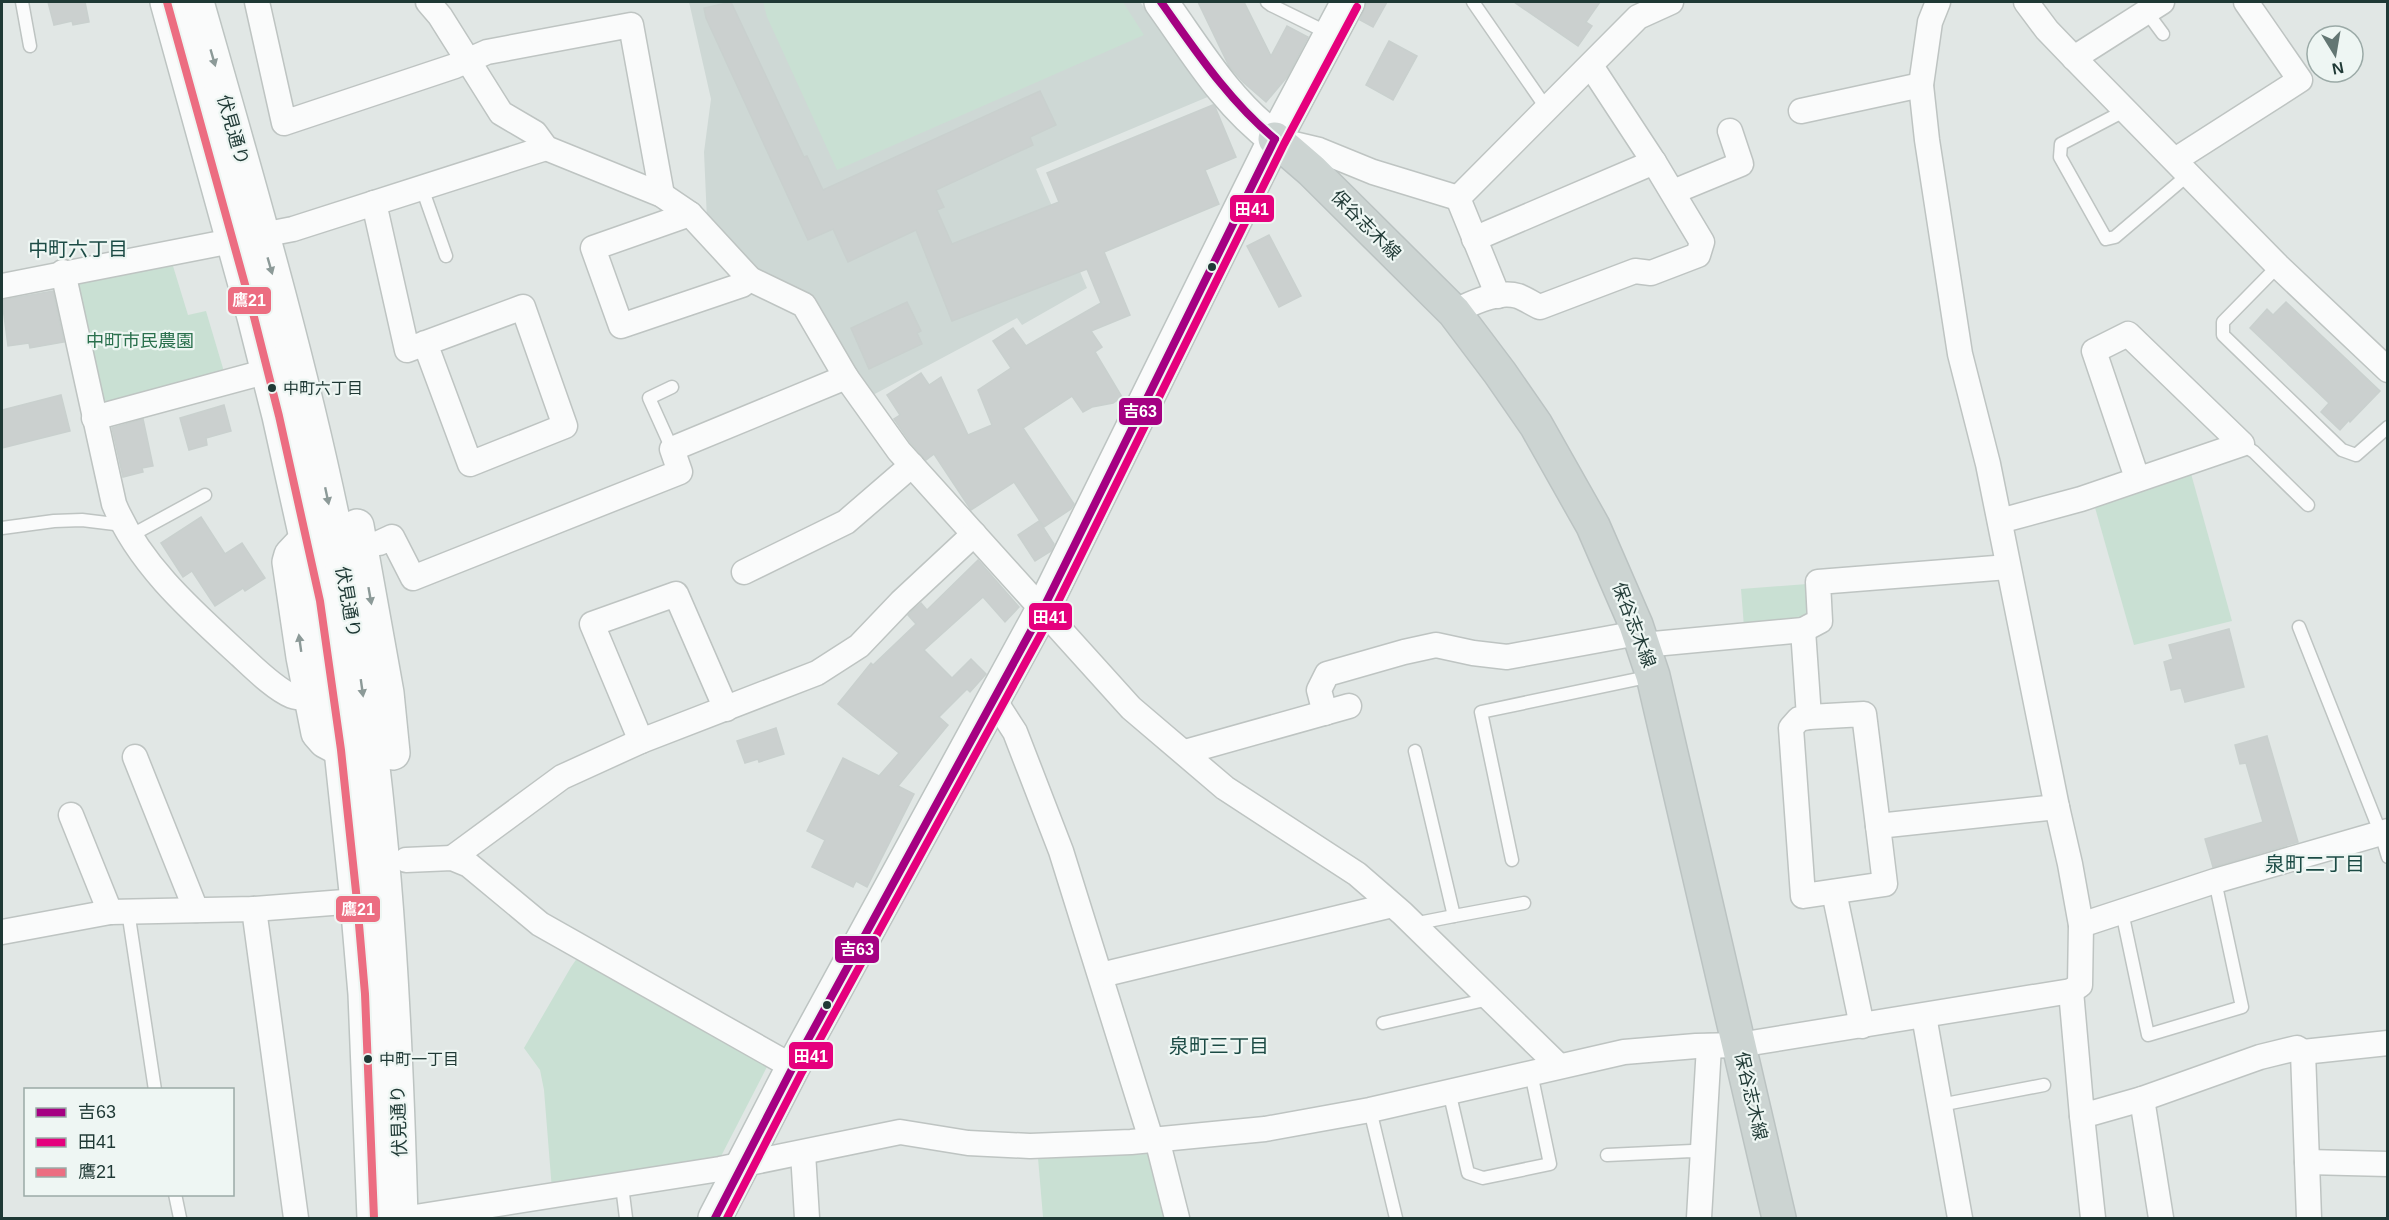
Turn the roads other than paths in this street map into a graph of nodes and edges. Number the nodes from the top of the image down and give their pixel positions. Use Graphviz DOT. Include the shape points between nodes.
graph roads {
  1 [pos="22,2"];
  2 [pos="167,2"];
  3 [pos="197,2"];
  4 [pos="257,2"];
  5 [pos="428,2"];
  6 [pos="1161,2"];
  7 [pos="1267,2"];
  8 [pos="1348,2"];
  9 [pos="1473,2"];
  10 [pos="1671,2"];
  11 [pos="1938,2"];
  12 [pos="2026,2"];
  13 [pos="2246,2"];
  14 [pos="2154,6"];
  15 [pos="1632,9"];
  16 [pos="2163,34"];
  17 [pos="1331,35"];
  18 [pos="30,46"];
  19 [pos="2074,58"];
  20 [pos="468,60"];
  21 [pos="1591,66"];
  22 [pos="1921,86"];
  23 [pos="1547,110"];
  24 [pos="1801,111"];
  25 [pos="2126,111"];
  26 [pos="1731,131"];
  27 [pos="1275,139"];
  28 [pos="546,148"];
  29 [pos="1654,162"];
  30 [pos="2182,167"];
  31 [pos="422,188"];
  32 [pos="1673,192"];
  33 [pos="662,195"];
  34 [pos="1458,198"];
  35 [pos="374,203"];
  36 [pos="690,214"];
  37 [pos="248,238"];
  38 [pos="1474,239"];
  39 [pos="446,256"];
  40 [pos="2278,266"];
  41 [pos="63,272"];
  42 [pos="750,279"];
  43 [pos="2,286"];
  44 [pos="1498,296"];
  45 [pos="1454,312"];
  46 [pos="424,343"];
  47 [pos="2384,363"];
  48 [pos="268,371"];
  49 [pos="846,377"];
  50 [pos="672,387"];
  51 [pos="94,418"];
  52 [pos="2388,427"];
  53 [pos="2242,444"];
  54 [pos="672,449"];
  55 [pos="317,451"];
  56 [pos="912,465"];
  57 [pos="2137,478"];
  58 [pos="205,495"];
  59 [pos="2308,505"];
  60 [pos="2000,521"];
  61 [pos="2,528"];
  62 [pos="126,531"];
  63 [pos="974,534"];
  64 [pos="307,538"];
  65 [pos="361,546"];
  66 [pos="2008,567"];
  67 [pos="744,572"];
  68 [pos="1043,609"];
  69 [pos="2300,627"];
  70 [pos="1803,630"];
  71 [pos="1640,639"];
  72 [pos="1653,676"];
  73 [pos="310,698"];
  74 [pos="993,698"];
  75 [pos="1349,706"];
  76 [pos="726,709"];
  77 [pos="1324,713"];
  78 [pos="1809,717"];
  79 [pos="641,741"];
  80 [pos="341,750"];
  81 [pos="1415,751"];
  82 [pos="1185,752"];
  83 [pos="135,757"];
  84 [pos="2057,807"];
  85 [pos="71,814"];
  86 [pos="1878,826"];
  87 [pos="2384,832"];
  88 [pos="2388,857"];
  89 [pos="452,858"];
  90 [pos="406,860"];
  91 [pos="1512,860"];
  92 [pos="2215,881"];
  93 [pos="1834,892"];
  94 [pos="357,901"];
  95 [pos="1524,903"];
  96 [pos="1392,905"];
  97 [pos="254,909"];
  98 [pos="196,910"];
  99 [pos="119,911"];
  100 [pos="2122,912"];
  101 [pos="1454,916"];
  102 [pos="1412,924"];
  103 [pos="2080,925"];
  104 [pos="2,932"];
  105 [pos="390,960"];
  106 [pos="1101,975"];
  107 [pos="2071,990"];
  108 [pos="1489,999"];
  109 [pos="1924,1016"];
  110 [pos="1383,1023"];
  111 [pos="1862,1026"];
  112 [pos="2388,1043"];
  113 [pos="1724,1046"];
  114 [pos="2303,1052"];
  115 [pos="1559,1066"];
  116 [pos="793,1067"];
  117 [pos="1532,1072"];
  118 [pos="2044,1085"];
  119 [pos="155,1088"];
  120 [pos="1449,1091"];
  121 [pos="2142,1099"];
  122 [pos="1940,1105"];
  123 [pos="1370,1110"];
  124 [pos="2082,1116"];
  125 [pos="1154,1139"];
  126 [pos="803,1153"];
  127 [pos="1703,1153"];
  128 [pos="1607,1155"];
  129 [pos="2307,1162"];
  130 [pos="2388,1164"];
  131 [pos="744,1165"];
  132 [pos="622,1186"];
  133 [pos="175,1196"];
  134 [pos="180,1218"];
  135 [pos="296,1218"];
  136 [pos="374,1218"];
  137 [pos="401,1218"];
  138 [pos="409,1218"];
  139 [pos="627,1218"];
  140 [pos="715,1218"];
  141 [pos="807,1218"];
  142 [pos="1177,1218"];
  143 [pos="1396,1218"];
  144 [pos="1699,1218"];
  145 [pos="1779,1218"];
  146 [pos="1960,1218"];
  147 [pos="2093,1218"];
  148 [pos="2161,1218"];
  149 [pos="2309,1218"];
  1 -- 18 [label="lane"];
  2 -- 37 [label="main road, 伏見通り"];
  3 -- 37 [label="main road, 伏見通り, one-way"];
  4 -- 20 [label="street" via="284,123"];
  5 -- 20 [label="street"];
  6 -- 27 [label="main road" via="1225,93"];
  7 -- 17 [label="lane"];
  8 -- 17 [label="main road"];
  9 -- 23 [label="lane"];
  10 -- 15 [label="street"];
  11 -- 22 [label="street" via="1930,22"];
  12 -- 19 [label="street"];
  13 -- 30 [label="street" via="2300,80"];
  14 -- 16 [label="lane"];
  14 -- 19 [label="street"];
  15 -- 21 [label="street"];
  17 -- 27 [label="main road"];
  19 -- 25 [label="street"];
  20 -- 28 [label="street" via="501,113 535,133"];
  20 -- 33 [label="street" via="487,52 631,25"];
  21 -- 23 [label="street"];
  21 -- 29 [label="street"];
  22 -- 24 [label="street"];
  22 -- 60 [label="street" via="1960,354"];
  23 -- 34 [label="street"];
  25 -- 30 [label="street"];
  25 -- 30 [label="lane" via="2061,144 2060,157 2106,239 2115,237"];
  26 -- 32 [label="street" via="1741,164"];
  27 -- 34 [label="street" via="1319,150 1383,176"];
  27 -- 45 [label="main road, 保谷志木線"];
  27 -- 68 [label="main road"];
  28 -- 31 [label="street"];
  28 -- 33 [label="street"];
  29 -- 32 [label="street"];
  29 -- 38 [label="street"];
  30 -- 40 [label="street"];
  31 -- 35 [label="street"];
  31 -- 39 [label="lane"];
  32 -- 44 [label="street" via="1702,242 1698,255 1651,273 1635,271 1540,307 1516,295"];
  33 -- 36 [label="street"];
  34 -- 38 [label="street"];
  35 -- 37 [label="street" via="293,229"];
  35 -- 46 [label="street" via="406,350"];
  36 -- 42 [label="street"];
  36 -- 42 [label="street" via="593,248 621,326"];
  37 -- 41 [label="street"];
  37 -- 48 [label="main road, 伏見通り"];
  37 -- 55 [label="main road, 伏見通り, one-way" via="297,362"];
  38 -- 44 [label="street"];
  40 -- 47 [label="street"];
  40 -- 52 [label="lane" via="2223,322 2223,335 2342,450 2356,455"];
  41 -- 43 [label="street"];
  41 -- 51 [label="street"];
  42 -- 49 [label="street" via="804,305"];
  44 -- 45 [label="street"];
  45 -- 71 [label="main road, 保谷志木線" via="1512,390 1565,474 1593,526"];
  46 -- 46 [label="street" via="470,465 565,426 523,308"];
  48 -- 51 [label="street"];
  48 -- 64 [label="main road, 伏見通り"];
  49 -- 54 [label="street"];
  49 -- 56 [label="street"];
  50 -- 54 [label="lane" via="649,398"];
  51 -- 62 [label="street" via="114,504"];
  53 -- 57 [label="street"];
  53 -- 57 [label="street" via="2128,334 2094,351"];
  53 -- 59 [label="lane"];
  54 -- 65 [label="street" via="680,472 413,578 392,537"];
  55 -- 65 [label="main road" via="340,462"];
  55 -- 105 [label="main road, 伏見通り, one-way" via="362,681 385,877"];
  56 -- 63 [label="street"];
  56 -- 67 [label="street" via="846,522"];
  57 -- 60 [label="street" via="2081,499"];
  58 -- 62 [label="lane"];
  60 -- 66 [label="street"];
  61 -- 62 [label="lane" via="82,520"];
  62 -- 73 [label="street" via="172,590 258,671 293,697"];
  63 -- 68 [label="street"];
  63 -- 76 [label="street" via="859,646 817,673"];
  73 -- 64 [label="main road, one-way" via="289,562"];
  64 -- 80 [label="main road, 伏見通り"];
  65 -- 90 [label="main road, one-way" via="387,693"];
  66 -- 70 [label="street" via="1818,582 1820,621"];
  66 -- 84 [label="street"];
  68 -- 74 [label="main road"];
  68 -- 82 [label="street" via="1131,708"];
  69 -- 87 [label="lane"];
  70 -- 71 [label="street"];
  70 -- 78 [label="street"];
  71 -- 72 [label="main road, 保谷志木線"];
  71 -- 77 [label="street" via="1507,657 1436,645 1404,652 1327,674 1320,690"];
  72 -- 91 [label="lane" via="1481,712"];
  72 -- 113 [label="main road, 保谷志木線"];
  73 -- 80 [label="main road" via="318,733"];
  74 -- 106 [label="street" via="1015,732 1061,851"];
  74 -- 116 [label="main road"];
  75 -- 77 [label="street"];
  76 -- 79 [label="street"];
  76 -- 79 [label="street" via="676,594 592,624"];
  77 -- 82 [label="street"];
  78 -- 86 [label="street" via="1864,714"];
  78 -- 93 [label="street" via="1799,719 1791,728 1803,896"];
  79 -- 89 [label="street" via="562,777"];
  80 -- 94 [label="main road, 伏見通り"];
  81 -- 101 [label="lane"];
  82 -- 96 [label="street" via="1225,788 1357,874"];
  83 -- 98 [label="street"];
  84 -- 86 [label="street"];
  84 -- 103 [label="street"];
  85 -- 99 [label="street"];
  86 -- 93 [label="street" via="1885,884"];
  87 -- 88 [label="lane"];
  87 -- 92 [label="street"];
  89 -- 90 [label="street"];
  89 -- 116 [label="street" via="469,865 540,924"];
  90 -- 105 [label="main road" via="410,945"];
  92 -- 100 [label="street"];
  92 -- 100 [label="lane" via="2242,1007 2148,1035"];
  93 -- 111 [label="street"];
  94 -- 97 [label="street"];
  94 -- 136 [label="main road, 伏見通り" via="365,994"];
  95 -- 101 [label="lane"];
  96 -- 102 [label="street"];
  96 -- 106 [label="street"];
  97 -- 98 [label="street"];
  97 -- 135 [label="street"];
  98 -- 99 [label="street"];
  99 -- 104 [label="street"];
  99 -- 119 [label="lane"];
  100 -- 103 [label="street"];
  101 -- 102 [label="lane"];
  102 -- 108 [label="street"];
  103 -- 107 [label="street" via="2080,985"];
  105 -- 137 [label="main road, 伏見通り"];
  106 -- 125 [label="street"];
  107 -- 109 [label="street"];
  107 -- 124 [label="street"];
  108 -- 110 [label="lane"];
  108 -- 115 [label="street"];
  109 -- 111 [label="street"];
  109 -- 122 [label="street"];
  111 -- 113 [label="street"];
  112 -- 114 [label="street"];
  113 -- 115 [label="street" via="1624,1052"];
  113 -- 127 [label="street"];
  113 -- 145 [label="main road, 保谷志木線"];
  114 -- 121 [label="street" via="2297,1048 2260,1057"];
  114 -- 129 [label="street"];
  115 -- 117 [label="street"];
  116 -- 131 [label="main road"];
  117 -- 120 [label="street"];
  117 -- 120 [label="lane" via="1550,1164 1483,1178 1468,1173"];
  118 -- 122 [label="lane"];
  120 -- 123 [label="street"];
  121 -- 124 [label="street"];
  121 -- 148 [label="street"];
  122 -- 146 [label="street"];
  123 -- 125 [label="street" via="1265,1129"];
  123 -- 143 [label="lane"];
  124 -- 147 [label="street"];
  125 -- 126 [label="street" via="1030,1146 968,1143 900,1132"];
  125 -- 142 [label="street"];
  126 -- 131 [label="street"];
  126 -- 141 [label="street"];
  127 -- 128 [label="lane"];
  127 -- 144 [label="street"];
  129 -- 130 [label="street"];
  129 -- 149 [label="street"];
  131 -- 132 [label="street"];
  131 -- 140 [label="main road"];
  132 -- 138 [label="street"];
  132 -- 139 [label="lane"];
  133 -- 134 [label="lane"];
}
